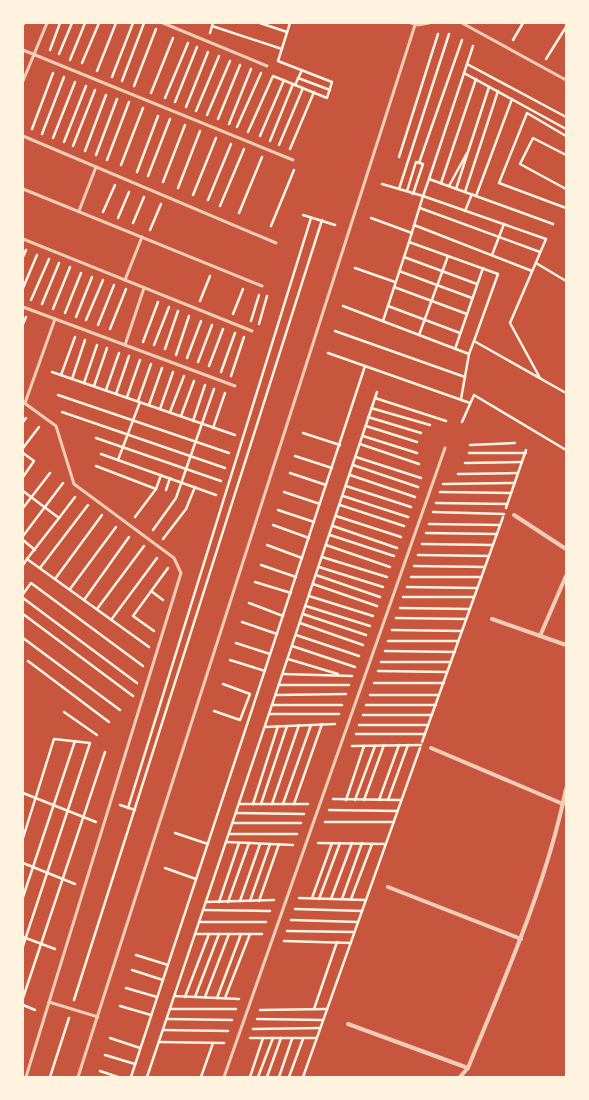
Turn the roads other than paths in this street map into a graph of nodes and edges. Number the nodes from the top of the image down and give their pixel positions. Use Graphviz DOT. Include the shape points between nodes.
graph roads {
  1 [pos="47,23"];
  2 [pos="163,23"];
  3 [pos="429,23"];
  4 [pos="462,23"];
  5 [pos="413,24"];
  6 [pos="23,50"];
  7 [pos="34,54"];
  8 [pos="267,66"];
  9 [pos="566,80"];
  10 [pos="23,81"];
  11 [pos="23,136"];
  12 [pos="293,160"];
  13 [pos="96,167"];
  14 [pos="23,189"];
  15 [pos="79,212"];
  16 [pos="142,237"];
  17 [pos="23,239"];
  18 [pos="276,243"];
  19 [pos="125,280"];
  20 [pos="262,286"];
  21 [pos="144,288"];
  22 [pos="23,307"];
  23 [pos="55,319"];
  24 [pos="252,331"];
  25 [pos="125,345"];
  26 [pos="235,386"];
  27 [pos="24,403"];
  28 [pos="445,448"];
  29 [pos="514,515"];
  30 [pos="566,550"];
  31 [pos="566,576"];
  32 [pos="492,619"];
  33 [pos="540,636"];
  34 [pos="566,645"];
  35 [pos="431,748"];
  36 [pos="566,789"];
  37 [pos="563,804"];
  38 [pos="388,887"];
  39 [pos="521,939"];
  40 [pos="49,1002"];
  41 [pos="98,1017"];
  42 [pos="348,1024"];
  43 [pos="468,1068"];
  44 [pos="26,1077"];
  45 [pos="78,1077"];
  46 [pos="224,1077"];
  47 [pos="460,1077"];
  1 -- 7 [label="lane"];
  2 -- 8 [label="lane"];
  3 -- 5 [label="lane"];
  4 -- 9 [label="lane"];
  5 -- 41 [label="lane"];
  6 -- 7 [label="lane"];
  7 -- 10 [label="lane"];
  7 -- 12 [label="lane"];
  11 -- 13 [label="lane"];
  13 -- 15 [label="lane"];
  13 -- 18 [label="lane"];
  14 -- 15 [label="lane"];
  15 -- 16 [label="lane"];
  16 -- 19 [label="lane"];
  16 -- 20 [label="lane"];
  17 -- 19 [label="lane"];
  19 -- 21 [label="lane"];
  21 -- 24 [label="lane"];
  21 -- 25 [label="lane"];
  22 -- 23 [label="lane"];
  23 -- 25 [label="lane"];
  23 -- 27 [label="lane"];
  25 -- 26 [label="lane"];
  27 -- 40 [label="lane" via="56,426 74,484 174,558 181,573"];
  28 -- 46 [label="lane"];
  29 -- 30 [label="street"];
  31 -- 33 [label="street"];
  32 -- 33 [label="street"];
  33 -- 34 [label="street"];
  35 -- 37 [label="street"];
  36 -- 37 [label="street"];
  37 -- 39 [label="street" via="544,872"];
  38 -- 39 [label="street"];
  39 -- 43 [label="street"];
  40 -- 41 [label="lane"];
  40 -- 44 [label="lane"];
  41 -- 45 [label="lane"];
  42 -- 43 [label="street"];
  43 -- 47 [label="street"];
}
